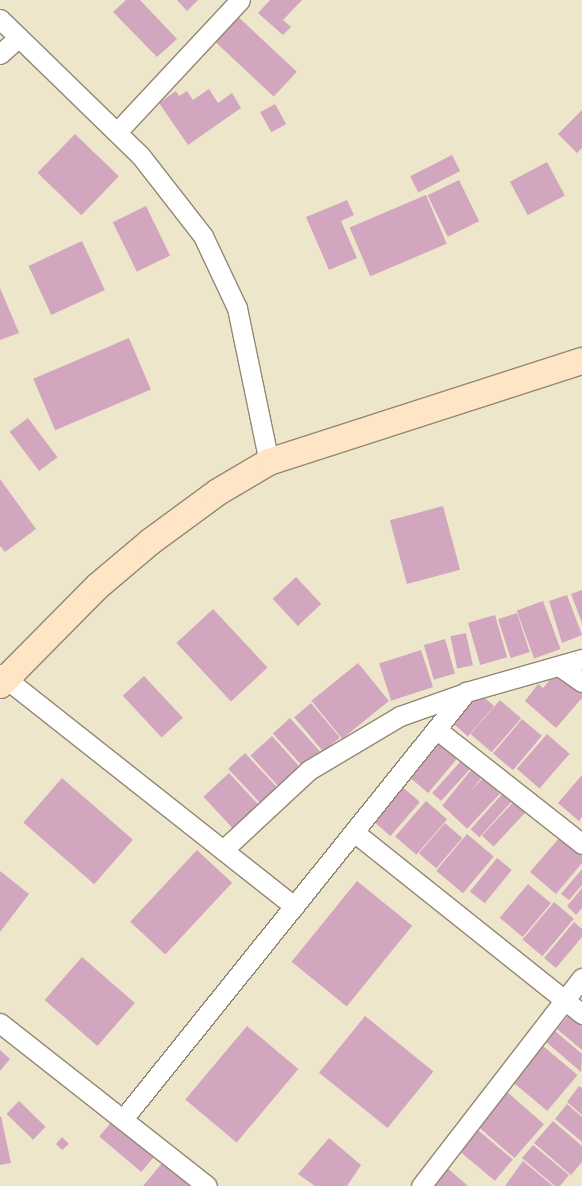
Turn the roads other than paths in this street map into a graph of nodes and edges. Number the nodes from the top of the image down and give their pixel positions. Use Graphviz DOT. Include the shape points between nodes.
graph roads {
  1 [pos="238,1"];
  2 [pos="0,19"];
  3 [pos="19,37"];
  4 [pos="0,54"];
  5 [pos="117,132"];
  6 [pos="582,361"];
  7 [pos="269,462"];
  8 [pos="582,659"];
  9 [pos="559,666"];
  10 [pos="2,679"];
  11 [pos="582,682"];
  12 [pos="466,692"];
  13 [pos="436,729"];
  14 [pos="354,832"];
  15 [pos="582,844"];
  16 [pos="223,850"];
  17 [pos="294,906"];
  18 [pos="582,978"];
  19 [pos="565,1000"];
  20 [pos="582,1014"];
  21 [pos="0,1023"];
  22 [pos="123,1119"];
  23 [pos="207,1186"];
  24 [pos="421,1186"];
  1 -- 5 [label="street"];
  2 -- 3 [label="street"];
  3 -- 4 [label="street"];
  3 -- 5 [label="street"];
  5 -- 7 [label="street" via="140,155 203,236 237,308"];
  6 -- 7 [label="street"];
  7 -- 10 [label="street" via="218,492 150,542 98,586"];
  8 -- 9 [label="street"];
  9 -- 11 [label="street"];
  9 -- 12 [label="street"];
  10 -- 16 [label="street"];
  12 -- 13 [label="street"];
  12 -- 16 [label="street" via="400,716 309,770"];
  13 -- 14 [label="street"];
  13 -- 15 [label="street"];
  14 -- 17 [label="street"];
  14 -- 19 [label="street"];
  16 -- 17 [label="street"];
  17 -- 22 [label="street"];
  18 -- 19 [label="street"];
  19 -- 20 [label="street"];
  19 -- 24 [label="street"];
  21 -- 22 [label="street"];
  22 -- 23 [label="street"];
}
